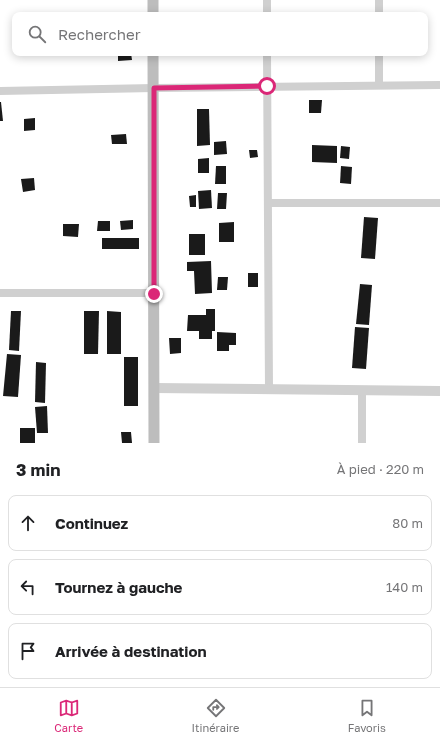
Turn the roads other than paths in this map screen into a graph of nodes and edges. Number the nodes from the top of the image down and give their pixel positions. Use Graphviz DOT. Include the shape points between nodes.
graph roads {
  1 [pos="153,0"];
  2 [pos="267,0"];
  3 [pos="379,0"];
  4 [pos="153,12"];
  5 [pos="267,12"];
  6 [pos="379,12"];
  7 [pos="153,56"];
  8 [pos="267,56"];
  9 [pos="379,56"];
  10 [pos="440,84"];
  11 [pos="379,85"];
  12 [pos="267,86"];
  13 [pos="154,88"];
  14 [pos="0,91"];
  15 [pos="268,203"];
  16 [pos="440,203"];
  17 [pos="0,294"];
  18 [pos="154,294"];
  19 [pos="154,388"];
  20 [pos="269,390"];
  21 [pos="362,390"];
  22 [pos="440,391"];
  23 [pos="154,443"];
  24 [pos="362,443"];
  1 -- 4 [label="main road"];
  2 -- 5 [label="street"];
  3 -- 6 [label="street"];
  7 -- 13 [label="main road"];
  8 -- 12 [label="street"];
  9 -- 11 [label="street"];
  10 -- 11 [label="street"];
  11 -- 12 [label="street"];
  12 -- 13 [label="street"];
  12 -- 15 [label="street"];
  13 -- 14 [label="street"];
  13 -- 18 [label="main road"];
  15 -- 16 [label="street"];
  15 -- 20 [label="street"];
  17 -- 18 [label="street"];
  18 -- 19 [label="main road"];
  19 -- 20 [label="street"];
  19 -- 23 [label="main road"];
  20 -- 21 [label="street"];
  21 -- 22 [label="street"];
  21 -- 24 [label="street"];
}
